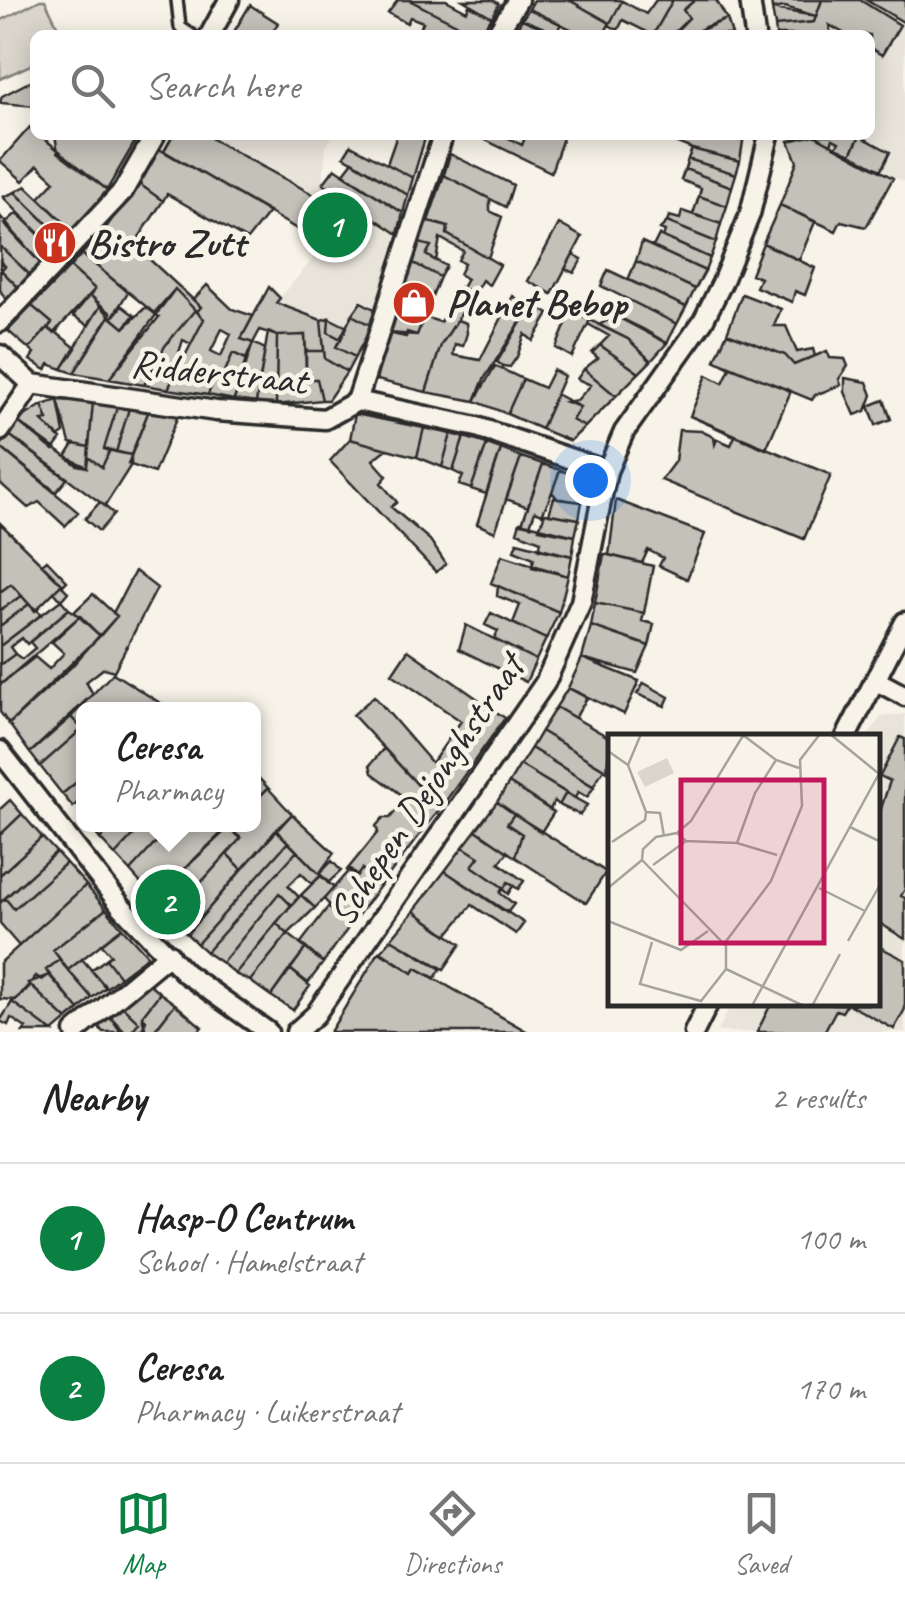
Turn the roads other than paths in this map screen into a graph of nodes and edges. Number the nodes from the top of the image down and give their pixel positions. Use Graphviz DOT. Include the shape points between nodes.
graph roads {
  1 [pos="177,0"];
  2 [pos="229,0"];
  3 [pos="518,0"];
  4 [pos="750,0"];
  5 [pos="184,30"];
  6 [pos="213,30"];
  7 [pos="499,30"];
  8 [pos="754,30"];
  9 [pos="151,140"];
  10 [pos="441,140"];
  11 [pos="767,140"];
  12 [pos="0,322"];
  13 [pos="0,356"];
  14 [pos="32,384"];
  15 [pos="356,401"];
  16 [pos="0,431"];
  17 [pos="607,472"];
  18 [pos="905,622"];
  19 [pos="875,680"];
  20 [pos="905,696"];
  21 [pos="848,734"];
  22 [pos="0,751"];
  23 [pos="169,954"];
  24 [pos="706,1007"];
  25 [pos="75,1032"];
  26 [pos="268,1032"];
  27 [pos="296,1032"];
  28 [pos="694,1032"];
  1 -- 5 [label="lane"];
  2 -- 6 [label="street"];
  3 -- 7 [label="street"];
  4 -- 8 [label="street"];
  9 -- 12 [label="street" via="124,192"];
  10 -- 15 [label="street"];
  11 -- 17 [label="street, Schepen Dejonghstraat" via="750,214 722,283 703,321 624,432"];
  13 -- 14 [label="street"];
  14 -- 15 [label="street, Ridderstraat" via="325,419"];
  14 -- 16 [label="street"];
  15 -- 17 [label="street, Ridderstraat" via="477,427"];
  17 -- 27 [label="street, Schepen Dejonghstraat" via="582,602 545,684 315,1015"];
  18 -- 19 [label="street"];
  19 -- 20 [label="street"];
  19 -- 21 [label="street"];
  22 -- 23 [label="street" via="122,907"];
  23 -- 25 [label="street"];
  23 -- 26 [label="street" via="185,974"];
  24 -- 28 [label="street"];
}
